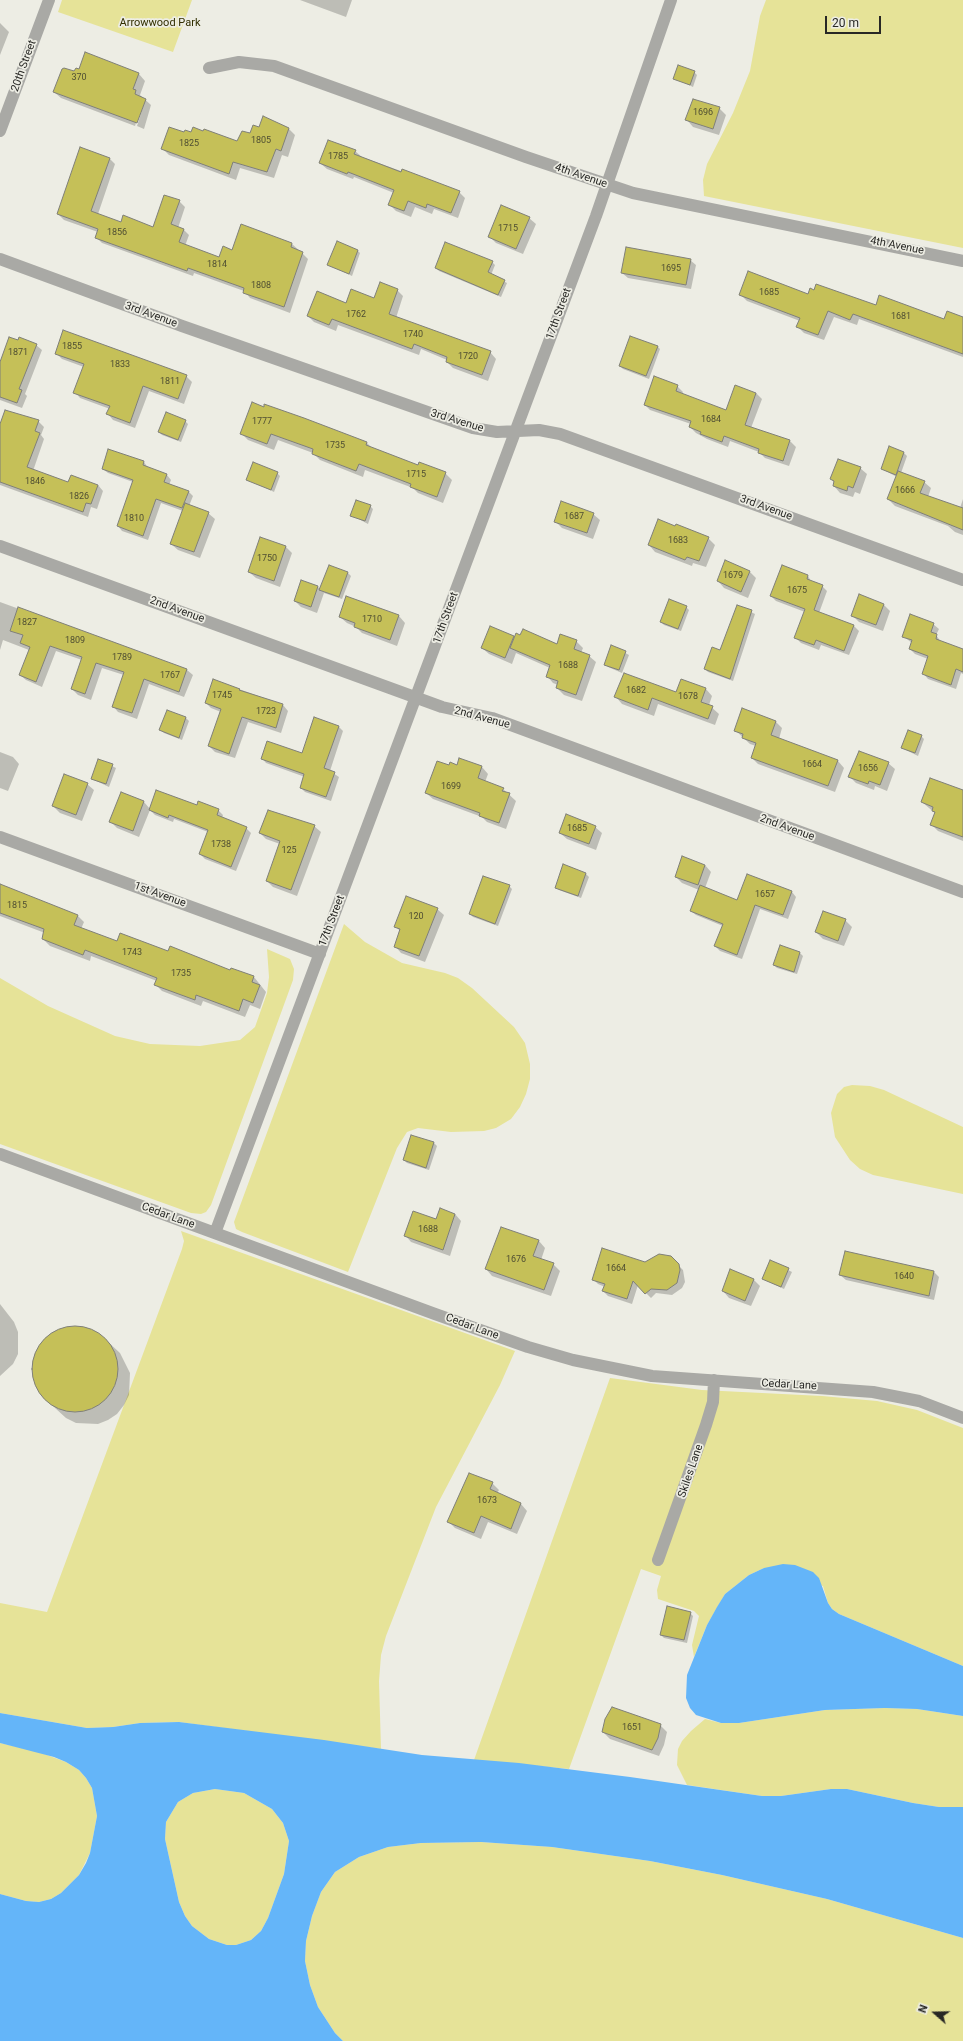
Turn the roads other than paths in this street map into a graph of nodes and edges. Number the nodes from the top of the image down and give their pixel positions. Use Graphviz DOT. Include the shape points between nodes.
graph roads {
  1 [pos="48,0"];
  2 [pos="671,0"];
  3 [pos="210,68"];
  4 [pos="0,131"];
  5 [pos="607,185"];
  6 [pos="0,259"];
  7 [pos="963,261"];
  8 [pos="515,431"];
  9 [pos="0,546"];
  10 [pos="963,580"];
  11 [pos="417,697"];
  12 [pos="0,837"];
  13 [pos="963,892"];
  14 [pos="320,954"];
  15 [pos="0,1154"];
  16 [pos="215,1233"];
  17 [pos="714,1380"];
  18 [pos="963,1418"];
  19 [pos="658,1560"];
  1 -- 4 [label="street, 20th Street"];
  2 -- 5 [label="street, 17th Street"];
  3 -- 5 [label="street, 4th Avenue" via="246,62 280,68"];
  5 -- 7 [label="street, 4th Avenue" via="656,198 905,247"];
  5 -- 8 [label="street, 17th Street"];
  6 -- 8 [label="street, 3rd Avenue" via="473,428 497,432"];
  8 -- 10 [label="street, 3rd Avenue" via="539,430 560,434"];
  8 -- 11 [label="street, 17th Street"];
  9 -- 11 [label="street, 2nd Avenue"];
  11 -- 13 [label="street, 2nd Avenue" via="449,709 492,718"];
  11 -- 14 [label="street, 17th Street"];
  12 -- 14 [label="street, 1st Avenue"];
  14 -- 16 [label="street, 17th Street"];
  15 -- 16 [label="street, Cedar Lane"];
  16 -- 17 [label="street, Cedar Lane" via="548,1353 652,1376"];
  17 -- 18 [label="street, Cedar Lane" via="873,1392 919,1401"];
  17 -- 19 [label="street, Skiles Lane" via="713,1402 706,1425"];
}
